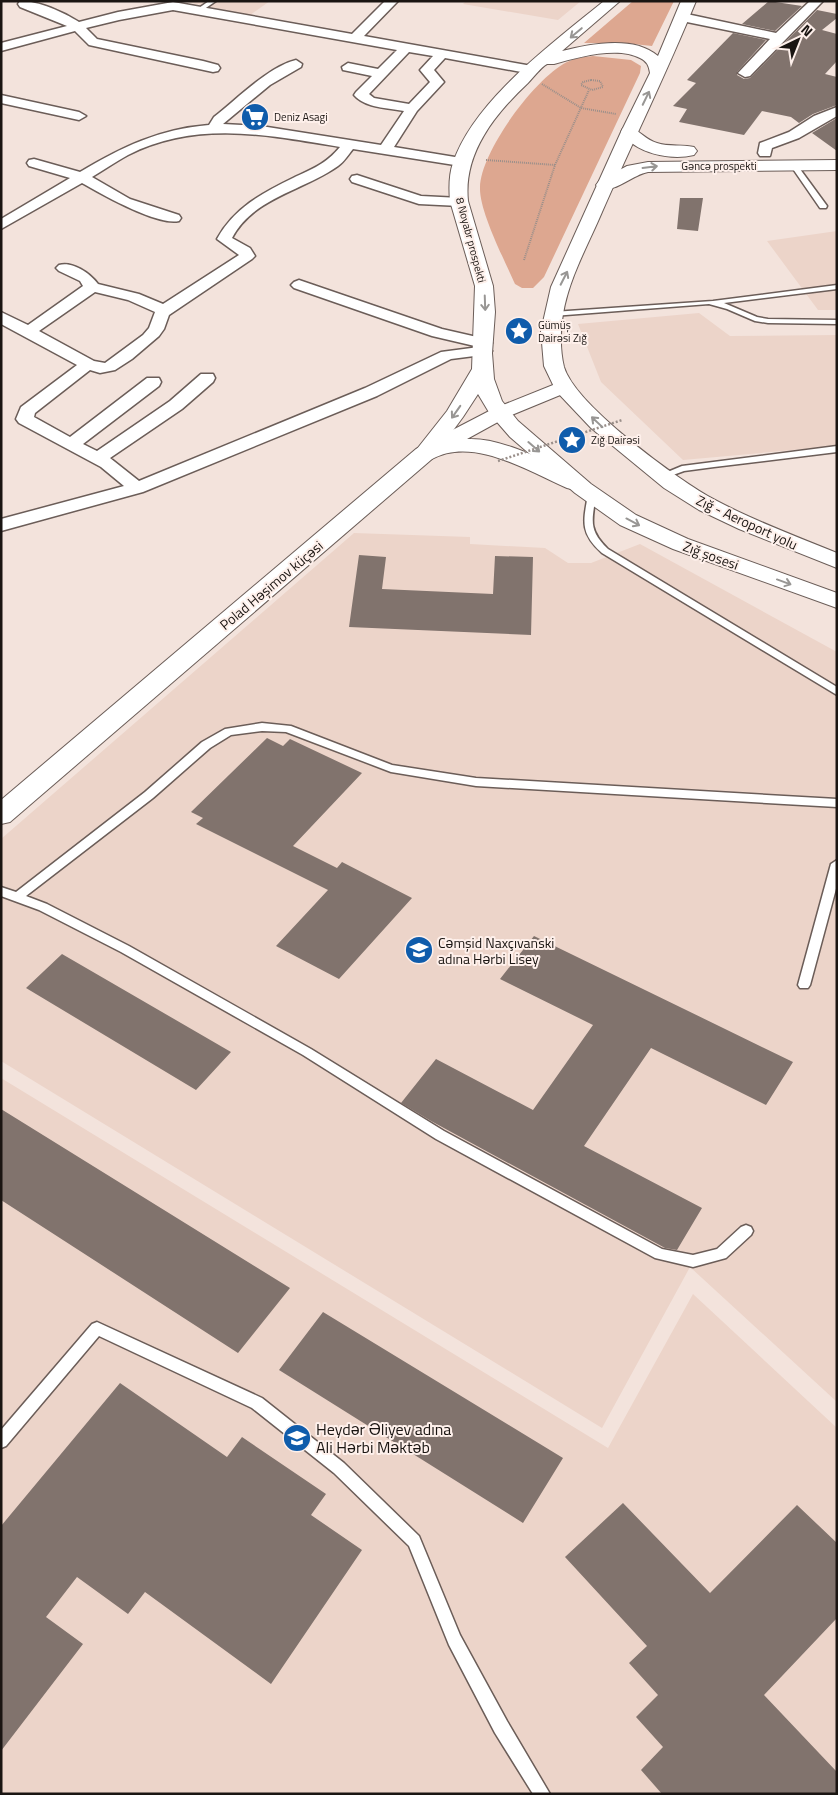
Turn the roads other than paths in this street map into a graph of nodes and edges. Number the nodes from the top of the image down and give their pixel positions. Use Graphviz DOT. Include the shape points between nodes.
graph roads {
  1 [pos="156,1"];
  2 [pos="213,1"];
  3 [pos="392,1"];
  4 [pos="613,1"];
  5 [pos="817,1"];
  6 [pos="24,4"];
  7 [pos="173,6"];
  8 [pos="686,9"];
  9 [pos="198,11"];
  10 [pos="78,27"];
  11 [pos="779,37"];
  12 [pos="355,38"];
  13 [pos="1,47"];
  14 [pos="406,48"];
  15 [pos="442,54"];
  16 [pos="296,64"];
  17 [pos="348,67"];
  18 [pos="213,68"];
  19 [pos="658,73"];
  20 [pos="745,73"];
  21 [pos="380,74"];
  22 [pos="537,77"];
  23 [pos="1,99"];
  24 [pos="412,109"];
  25 [pos="837,112"];
  26 [pos="79,116"];
  27 [pos="215,126"];
  28 [pos="771,130"];
  29 [pos="629,132"];
  30 [pos="794,135"];
  31 [pos="350,144"];
  32 [pos="385,150"];
  33 [pos="837,152"];
  34 [pos="765,153"];
  35 [pos="34,162"];
  36 [pos="461,162"];
  37 [pos="837,165"];
  38 [pos="795,166"];
  39 [pos="80,176"];
  40 [pos="357,179"];
  41 [pos="605,185"];
  42 [pos="460,202"];
  43 [pos="823,206"];
  44 [pos="174,218"];
  45 [pos="1,225"];
  46 [pos="64,268"];
  47 [pos="299,285"];
  48 [pos="837,286"];
  49 [pos="92,287"];
  50 [pos="709,302"];
  51 [pos="163,310"];
  52 [pos="553,314"];
  53 [pos="2,319"];
  54 [pos="837,322"];
  55 [pos="28,332"];
  56 [pos="483,355"];
  57 [pos="88,364"];
  58 [pos="207,378"];
  59 [pos="153,382"];
  60 [pos="563,386"];
  61 [pos="500,413"];
  62 [pos="72,444"];
  63 [pos="837,449"];
  64 [pos="424,454"];
  65 [pos="98,458"];
  66 [pos="662,476"];
  67 [pos="137,488"];
  68 [pos="584,489"];
  69 [pos="1,525"];
  70 [pos="837,561"];
  71 [pos="837,601"];
  72 [pos="837,692"];
  73 [pos="837,803"];
  74 [pos="1,815"];
  75 [pos="837,864"];
  76 [pos="1,891"];
  77 [pos="17,897"];
  78 [pos="804,985"];
  79 [pos="746,1231"];
  80 [pos="1,1441"];
  81 [pos="542,1794"];
  1 -- 7 [label="street"];
  2 -- 9 [label="lane"];
  3 -- 12 [label="street"];
  4 -- 22 [label="main road, 8 Noyabr prospekti, one-way"];
  5 -- 11 [label="street"];
  6 -- 10 [label="street"];
  7 -- 9 [label="street"];
  7 -- 10 [label="street"];
  8 -- 11 [label="street"];
  8 -- 19 [label="main road"];
  9 -- 12 [label="street"];
  10 -- 13 [label="street"];
  10 -- 18 [label="street" via="93,42 179,58"];
  11 -- 20 [label="street"];
  12 -- 14 [label="street"];
  14 -- 15 [label="street"];
  14 -- 21 [label="street"];
  15 -- 22 [label="street"];
  15 -- 24 [label="street" via="427,70 437,82"];
  16 -- 27 [label="street" via="278,72"];
  17 -- 21 [label="street"];
  19 -- 22 [label="main road" via="654,61 648,56 615,49 573,52 551,59"];
  29 -- 19 [label="main road, one-way"];
  21 -- 24 [label="street" via="361,95 370,102"];
  22 -- 36 [label="main road, 8 Noyabr prospekti" via="489,116"];
  23 -- 26 [label="street"];
  24 -- 32 [label="street"];
  25 -- 30 [label="street"];
  27 -- 31 [label="street"];
  27 -- 39 [label="street" via="175,132 143,142"];
  28 -- 30 [label="street"];
  29 -- 34 [label="main road, Gəncə prospekti" via="643,144 663,151"];
  29 -- 41 [label="main road"];
  30 -- 34 [label="street" via="765,146"];
  31 -- 32 [label="street"];
  31 -- 51 [label="street" via="335,162 271,193 228,228 224,239 247,256"];
  32 -- 36 [label="street"];
  33 -- 34 [label="main road, Gəncə prospekti"];
  35 -- 39 [label="street"];
  36 -- 42 [label="main road, 8 Noyabr prospekti"];
  37 -- 38 [label="main road, Gəncə prospekti"];
  41 -- 38 [label="main road, Gəncə prospekti, one-way" via="633,170 648,167"];
  38 -- 43 [label="lane"];
  39 -- 44 [label="street" via="125,202"];
  39 -- 45 [label="street"];
  40 -- 42 [label="street" via="419,200"];
  52 -- 41 [label="main road, one-way" via="560,287"];
  42 -- 56 [label="main road, 8 Noyabr prospekti, one-way" via="484,287"];
  46 -- 49 [label="street" via="86,278"];
  47 -- 56 [label="street" via="438,333"];
  48 -- 50 [label="lane"];
  49 -- 51 [label="street"];
  49 -- 55 [label="street"];
  50 -- 52 [label="lane"];
  50 -- 54 [label="lane" via="730,307 755,319"];
  51 -- 57 [label="street" via="155,332 109,368"];
  52 -- 60 [label="main road" via="551,353"];
  53 -- 55 [label="street"];
  55 -- 57 [label="street"];
  56 -- 61 [label="main road, 8 Noyabr prospekti" via="487,391"];
  56 -- 64 [label="main road, one-way" via="456,413"];
  56 -- 67 [label="street" via="447,355 371,392"];
  57 -- 62 [label="street" via="26,411 25,419"];
  58 -- 65 [label="street" via="176,405"];
  59 -- 62 [label="street"];
  60 -- 61 [label="main road, Polad Həşimov küçəsi"];
  66 -- 60 [label="main road, one-way" via="598,424"];
  61 -- 64 [label="main road, Polad Həşimov küçəsi"];
  61 -- 68 [label="main road, 8 Noyabr prospekti, one-way" via="504,420"];
  62 -- 65 [label="street"];
  63 -- 66 [label="lane" via="714,464"];
  64 -- 68 [label="main road" via="456,445 489,447"];
  64 -- 74 [label="main road, Polad Həşimov küçəsi"];
  65 -- 67 [label="street"];
  66 -- 70 [label="main road, Zığ - Aeroport yolu" via="722,512"];
  67 -- 69 [label="street"];
  68 -- 71 [label="main road, Zığ şosesi, one-way" via="650,531"];
  68 -- 72 [label="lane" via="589,535 605,551"];
  73 -- 77 [label="lane" via="476,782 391,768 287,729 262,727 229,732 206,745 149,795"];
  75 -- 78 [label="lane"];
  76 -- 77 [label="lane"];
  77 -- 79 [label="lane" via="43,906 125,949 307,1052 440,1135 660,1254 693,1261 721,1254"];
  80 -- 81 [label="lane" via="97,1328 257,1402 339,1468 414,1541 454,1640"];
}
